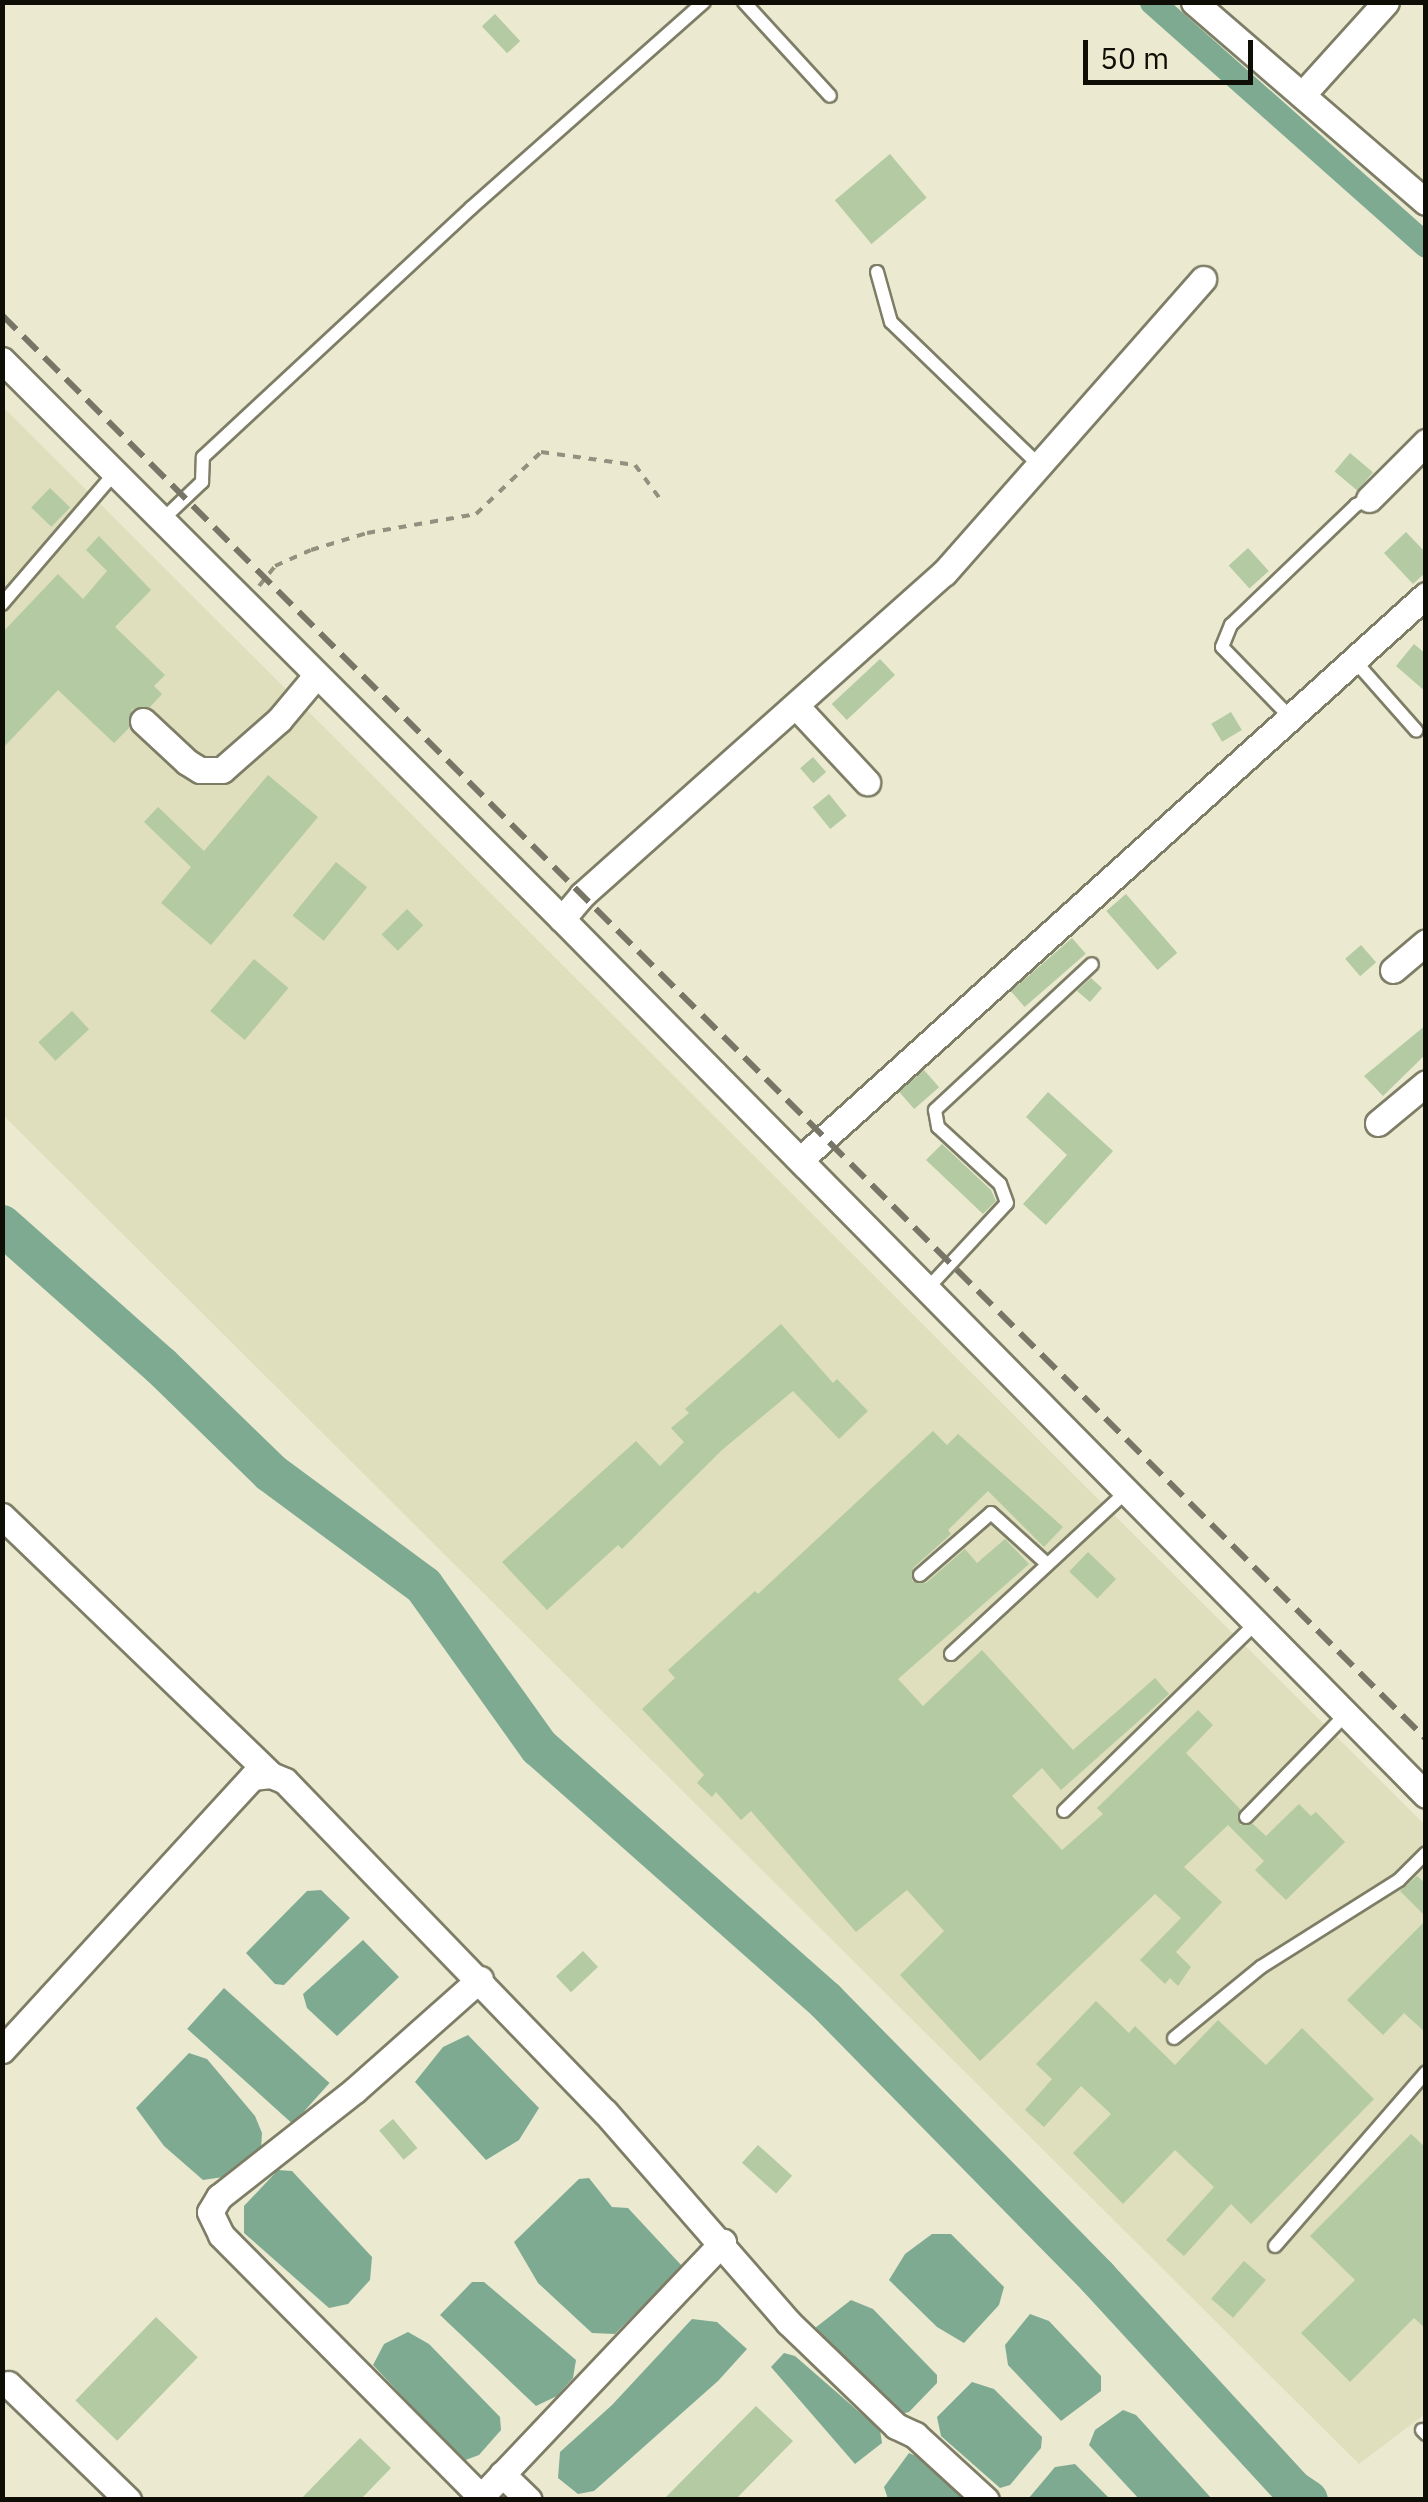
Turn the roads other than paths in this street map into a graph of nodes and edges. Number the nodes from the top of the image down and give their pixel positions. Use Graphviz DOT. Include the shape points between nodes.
graph roads {
  1 [pos="704,2"];
  2 [pos="744,2"];
  3 [pos="1194,2"];
  4 [pos="1386,2"];
  5 [pos="1302,95"];
  6 [pos="830,96"];
  7 [pos="1426,202"];
  8 [pos="877,272"];
  9 [pos="1203,279"];
  10 [pos="2,360"];
  11 [pos="1426,442"];
  12 [pos="1040,465"];
  13 [pos="114,474"];
  14 [pos="1369,498"];
  15 [pos="161,521"];
  16 [pos="1426,595"];
  17 [pos="2,604"];
  18 [pos="1354,660"];
  19 [pos="316,677"];
  20 [pos="796,707"];
  21 [pos="1290,718"];
  22 [pos="143,721"];
  23 [pos="1416,730"];
  24 [pos="867,782"];
  25 [pos="562,919"];
  26 [pos="1426,942"];
  27 [pos="1092,964"];
  28 [pos="1393,970"];
  29 [pos="1426,1083"];
  30 [pos="1378,1123"];
  31 [pos="800,1160"];
  32 [pos="926,1289"];
  33 [pos="1126,1492"];
  34 [pos="2,1516"];
  35 [pos="1047,1564"];
  36 [pos="920,1575"];
  37 [pos="1255,1624"];
  38 [pos="950,1654"];
  39 [pos="1346,1714"];
  40 [pos="272,1775"];
  41 [pos="1426,1795"];
  42 [pos="1064,1811"];
  43 [pos="1246,1817"];
  44 [pos="1426,1852"];
  45 [pos="480,1979"];
  46 [pos="1174,2038"];
  47 [pos="2,2050"];
  48 [pos="1426,2072"];
  49 [pos="722,2242"];
  50 [pos="1274,2246"];
  51 [pos="8,2384"];
  52 [pos="502,2474"];
  53 [pos="479,2498"];
  54 [pos="128,2500"];
  55 [pos="529,2500"];
  56 [pos="986,2500"];
  1 -- 15 [label="lane" via="203,457 202,482"];
  2 -- 6 [label="lane"];
  3 -- 5 [label="street"];
  4 -- 5 [label="street"];
  5 -- 7 [label="street"];
  8 -- 12 [label="lane" via="892,322"];
  9 -- 12 [label="street"];
  10 -- 13 [label="street"];
  11 -- 14 [label="street"];
  12 -- 20 [label="street" via="944,573"];
  13 -- 15 [label="street"];
  13 -- 17 [label="lane"];
  14 -- 21 [label="lane" via="1231,626 1222,647"];
  15 -- 19 [label="street"];
  16 -- 18 [label="street"];
  18 -- 21 [label="street"];
  18 -- 23 [label="lane"];
  19 -- 22 [label="street" via="222,770 187,762"];
  19 -- 25 [label="street"];
  20 -- 24 [label="street"];
  20 -- 25 [label="street"];
  21 -- 31 [label="street"];
  25 -- 31 [label="street"];
  26 -- 28 [label="street"];
  27 -- 32 [label="lane" via="936,1110 938,1127 1000,1184 1008,1202"];
  29 -- 30 [label="street"];
  31 -- 32 [label="street"];
  32 -- 33 [label="street"];
  33 -- 35 [label="lane"];
  33 -- 37 [label="street"];
  34 -- 40 [label="street"];
  35 -- 36 [label="lane" via="991,1513"];
  35 -- 38 [label="lane"];
  37 -- 39 [label="street"];
  37 -- 42 [label="lane"];
  39 -- 41 [label="street"];
  39 -- 43 [label="lane"];
  40 -- 45 [label="street" via="300,1792"];
  40 -- 47 [label="street" via="252,1777"];
  44 -- 46 [label="lane" via="1399,1880 1261,1968"];
  45 -- 49 [label="street"];
  45 -- 53 [label="street" via="355,2090 219,2197 210,2212 222,2236"];
  48 -- 50 [label="lane"];
  49 -- 52 [label="street"];
  49 -- 56 [label="street" via="788,2322 896,2426"];
  51 -- 54 [label="street"];
  52 -- 53 [label="street"];
  52 -- 55 [label="street"];
}
